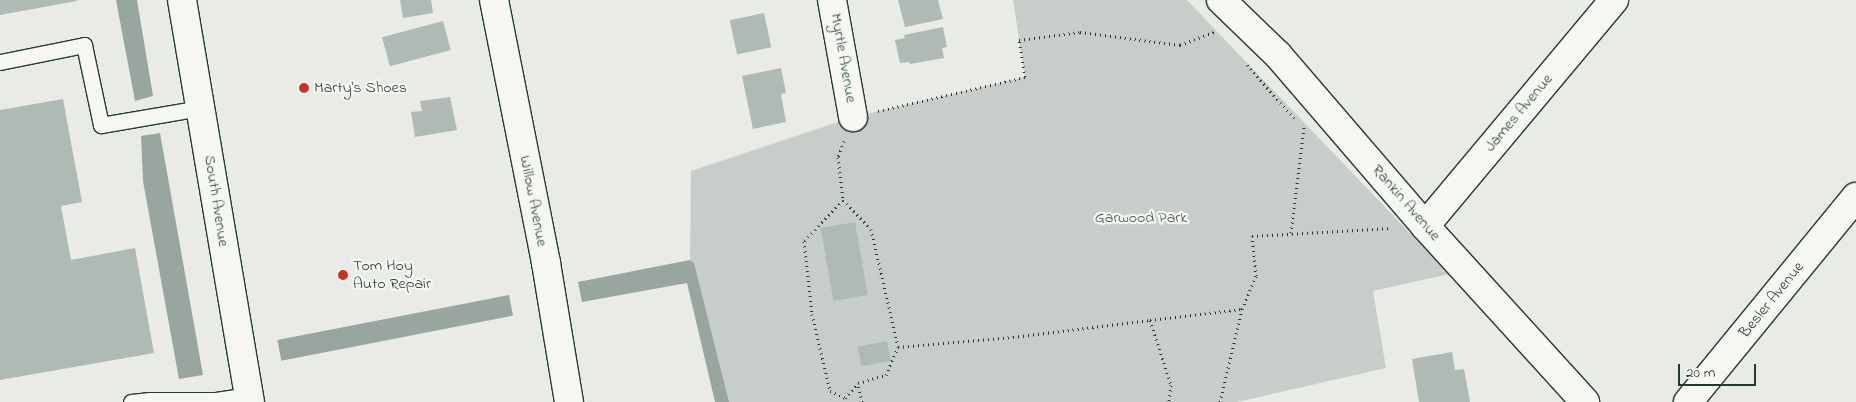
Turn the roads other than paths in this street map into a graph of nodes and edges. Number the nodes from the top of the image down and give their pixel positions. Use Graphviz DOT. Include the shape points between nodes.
graph roads {
  1 [pos="182,0"];
  2 [pos="494,0"];
  3 [pos="832,0"];
  4 [pos="1614,0"];
  5 [pos="1226,2"];
  6 [pos="0,62"];
  7 [pos="200,108"];
  8 [pos="853,117"];
  9 [pos="1856,197"];
  10 [pos="1425,226"];
  11 [pos="249,398"];
  12 [pos="131,402"];
  13 [pos="569,402"];
  14 [pos="1585,402"];
  15 [pos="1688,402"];
  1 -- 7 [label="street, South Avenue"];
  2 -- 13 [label="street, Willow Avenue" via="546,263"];
  3 -- 8 [label="street, Myrtle Avenue"];
  4 -- 10 [label="street, James Avenue"];
  5 -- 10 [label="street, Rankin Avenue" via="1278,55"];
  6 -- 7 [label="lane" via="84,45 101,125"];
  7 -- 11 [label="street, South Avenue"];
  9 -- 15 [label="street, Besler Avenue"];
  10 -- 14 [label="street, Rankin Avenue"];
  11 -- 12 [label="lane"];
}
